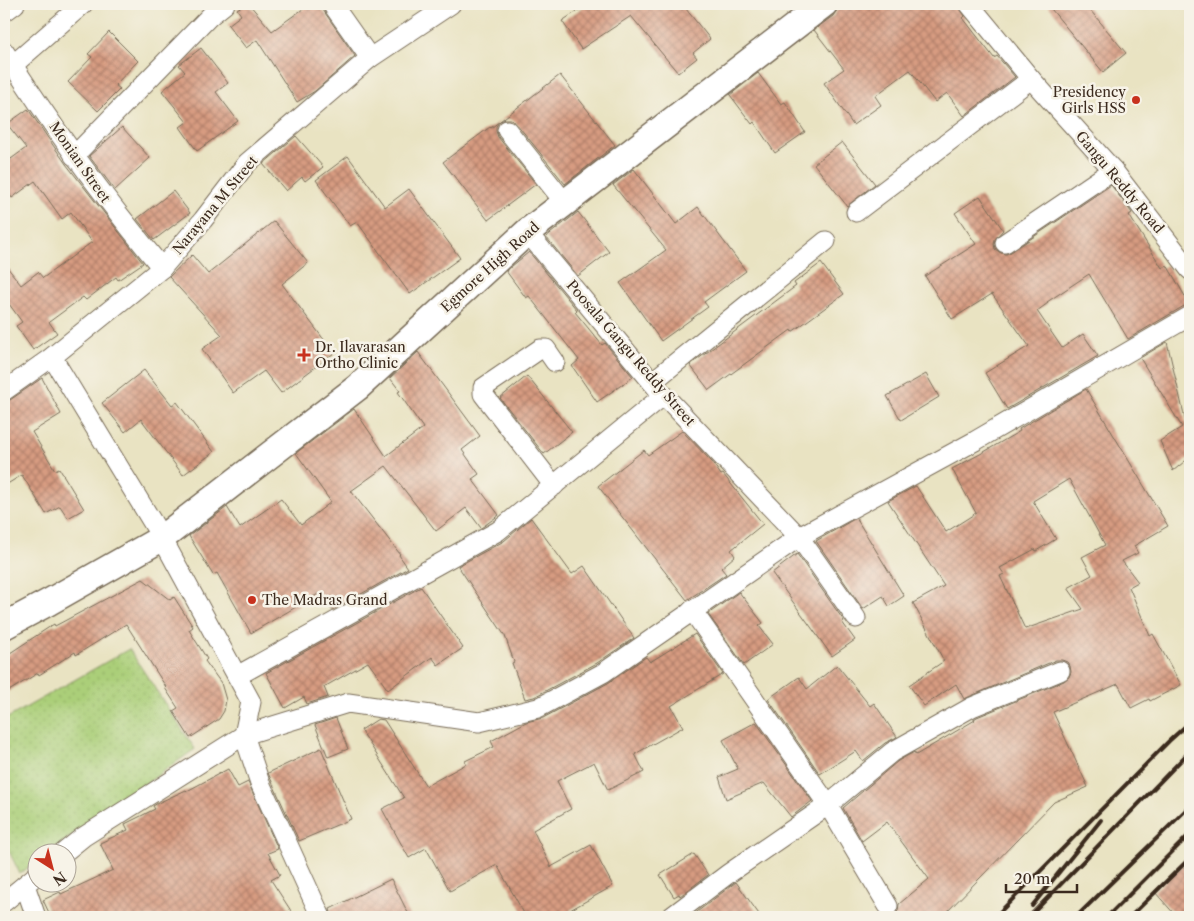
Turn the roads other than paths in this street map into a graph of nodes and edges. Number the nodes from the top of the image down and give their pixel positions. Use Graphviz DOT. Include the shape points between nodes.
graph roads {
  1 [pos="15,4"];
  2 [pos="83,4"];
  3 [pos="225,4"];
  4 [pos="332,4"];
  5 [pos="451,4"];
  6 [pos="824,4"];
  7 [pos="969,4"];
  8 [pos="4,12"];
  9 [pos="8,58"];
  10 [pos="370,58"];
  11 [pos="1031,79"];
  12 [pos="507,130"];
  13 [pos="74,156"];
  14 [pos="1113,170"];
  15 [pos="565,203"];
  16 [pos="856,212"];
  17 [pos="527,232"];
  18 [pos="826,241"];
  19 [pos="1005,243"];
  20 [pos="1189,265"];
  21 [pos="162,268"];
  22 [pos="1190,316"];
  23 [pos="52,358"];
  24 [pos="555,362"];
  25 [pos="658,389"];
  26 [pos="4,391"];
  27 [pos="554,486"];
  28 [pos="799,537"];
  29 [pos="162,538"];
  30 [pos="692,610"];
  31 [pos="856,618"];
  32 [pos="4,626"];
  33 [pos="1060,671"];
  34 [pos="237,676"];
  35 [pos="244,735"];
  36 [pos="828,805"];
  37 [pos="74,844"];
  38 [pos="28,882"];
  39 [pos="33,894"];
  40 [pos="4,902"];
  41 [pos="888,906"];
  42 [pos="36,917"];
  43 [pos="321,917"];
  44 [pos="671,917"];
  1 -- 8 [label="street"];
  2 -- 9 [label="street"];
  3 -- 13 [label="street"];
  4 -- 10 [label="street"];
  5 -- 10 [label="street, Narayana M Street"];
  6 -- 15 [label="main road, Egmore High Road"];
  7 -- 11 [label="street, Gangu Reddy Road"];
  9 -- 13 [label="street, Monian Street"];
  10 -- 21 [label="street, Narayana M Street" via="247,163"];
  11 -- 14 [label="street, Gangu Reddy Road"];
  11 -- 16 [label="street"];
  12 -- 15 [label="street"];
  13 -- 21 [label="street, Monian Street"];
  14 -- 19 [label="street"];
  14 -- 20 [label="street, Gangu Reddy Road"];
  15 -- 17 [label="main road, Egmore High Road"];
  17 -- 25 [label="street, Poosala Gangu Reddy Street"];
  17 -- 29 [label="main road, Egmore High Road" via="358,387"];
  18 -- 25 [label="street"];
  21 -- 23 [label="street, Narayana M Street"];
  22 -- 28 [label="street" via="975,441"];
  23 -- 26 [label="street, Narayana M Street"];
  23 -- 29 [label="street"];
  24 -- 27 [label="street" via="546,349 540,349 483,388 483,394"];
  25 -- 27 [label="street"];
  25 -- 28 [label="street, Poosala Gangu Reddy Street"];
  27 -- 34 [label="street" via="498,530"];
  28 -- 30 [label="street"];
  28 -- 31 [label="street, Poosala Gangu Reddy Street"];
  29 -- 32 [label="main road, Egmore High Road"];
  29 -- 34 [label="street"];
  30 -- 35 [label="street" via="603,673 538,708 479,722 348,703"];
  30 -- 36 [label="street"];
  33 -- 36 [label="street" via="972,707 892,752"];
  34 -- 35 [label="street" via="251,702"];
  35 -- 37 [label="street"];
  35 -- 43 [label="street" via="260,783"];
  36 -- 41 [label="street"];
  36 -- 44 [label="street"];
  38 -- 40 [label="street"];
  39 -- 42 [label="street"];
}
